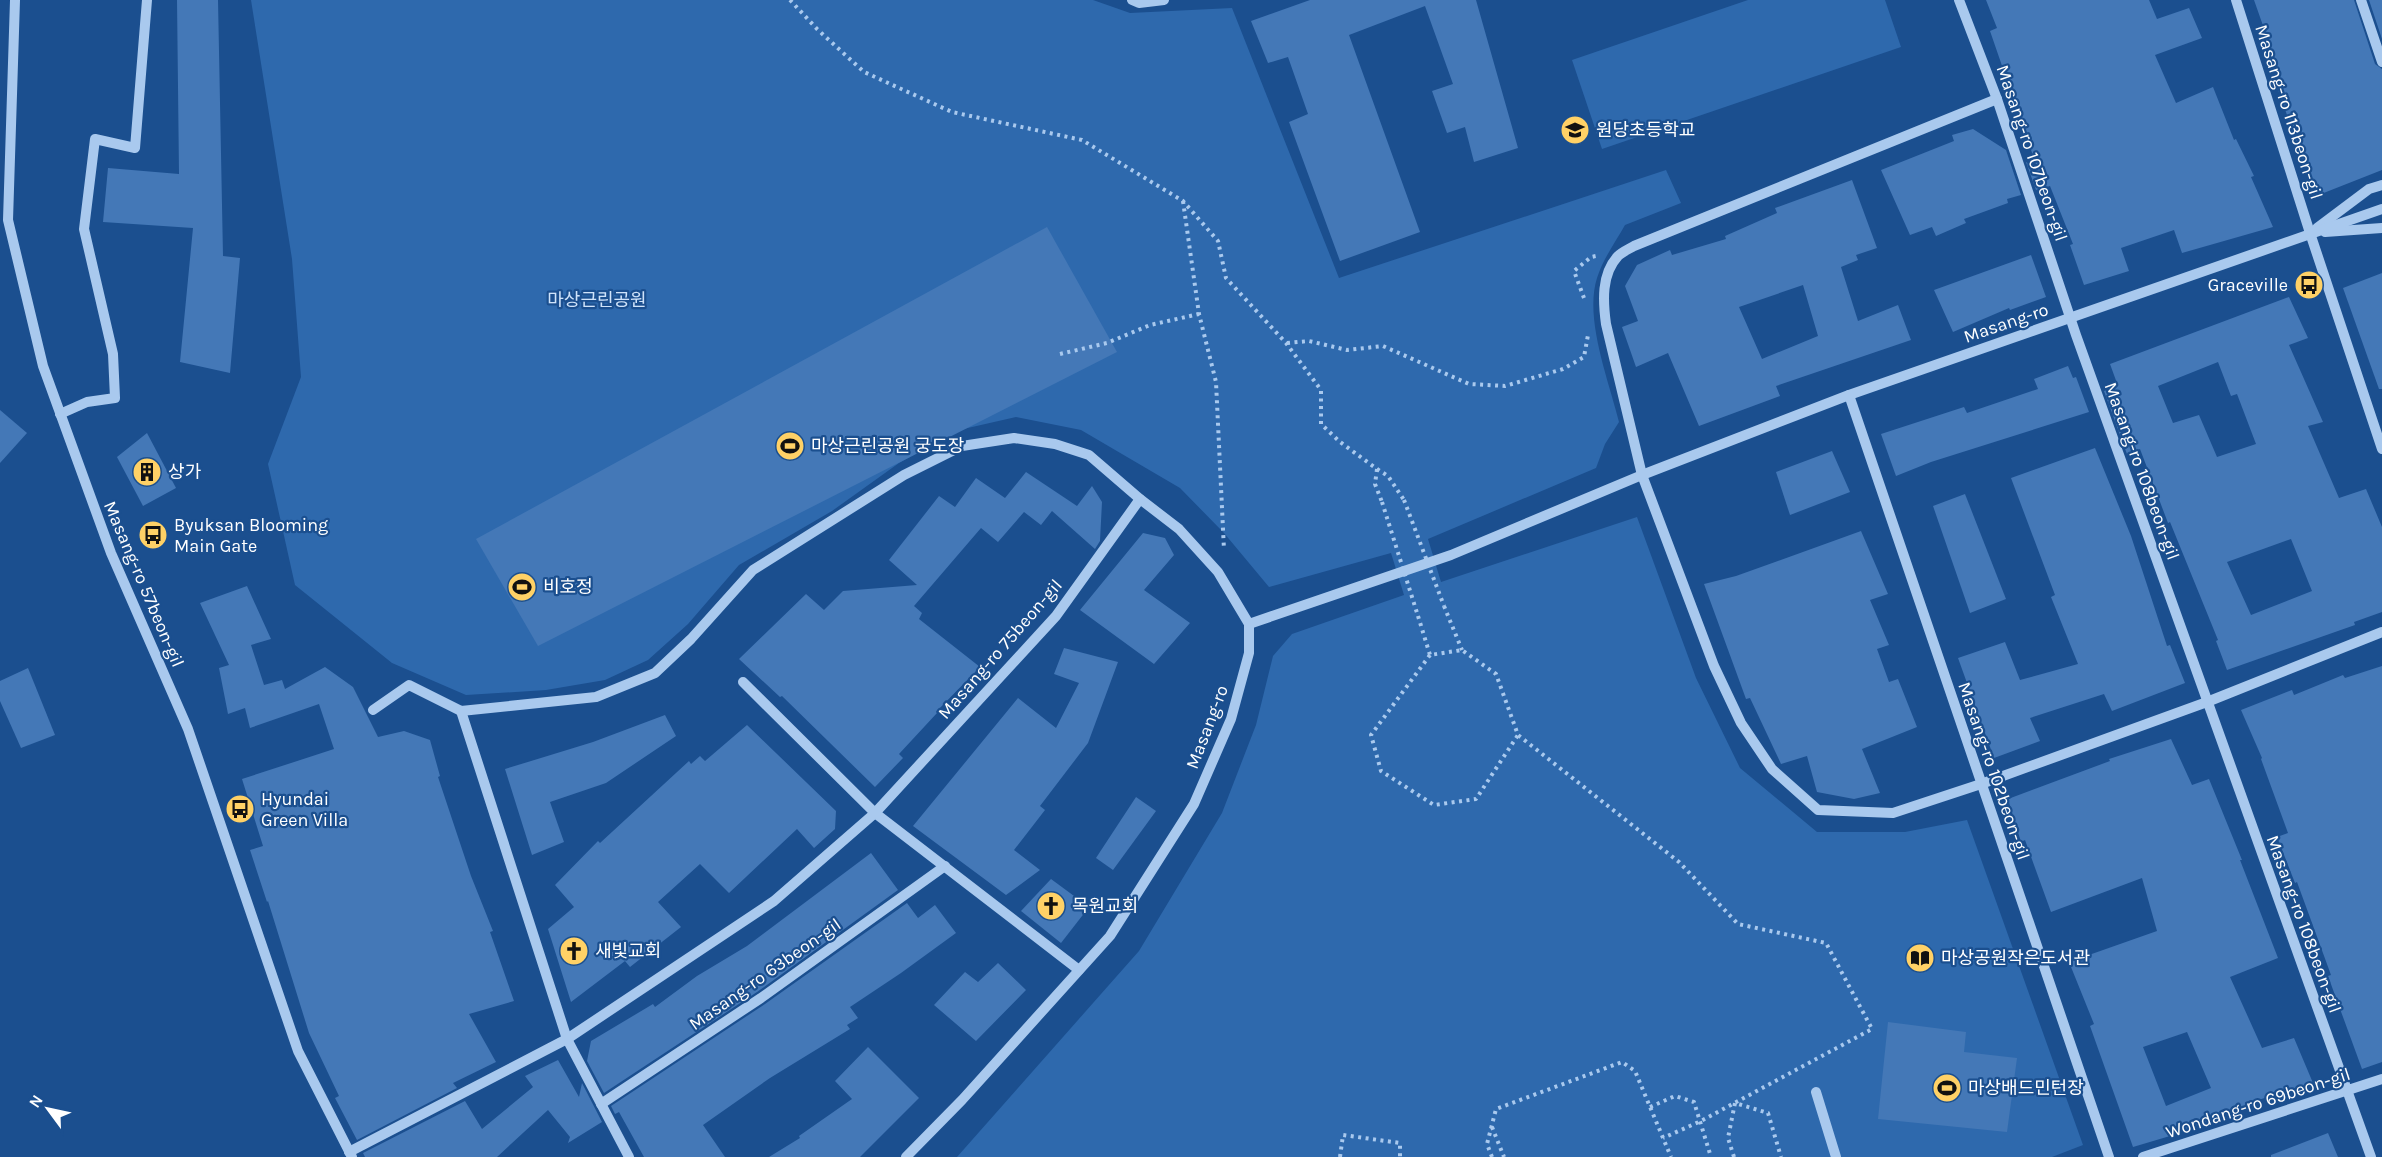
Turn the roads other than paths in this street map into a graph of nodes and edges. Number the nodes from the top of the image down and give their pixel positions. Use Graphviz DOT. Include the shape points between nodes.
graph roads {
  1 [pos="15,0"];
  2 [pos="147,0"];
  3 [pos="1132,0"];
  4 [pos="1164,0"];
  5 [pos="1959,0"];
  6 [pos="2236,0"];
  7 [pos="2361,0"];
  8 [pos="2382,63"];
  9 [pos="1997,99"];
  10 [pos="2382,185"];
  11 [pos="2382,209"];
  12 [pos="2382,228"];
  13 [pos="2310,233"];
  14 [pos="2071,318"];
  15 [pos="1850,395"];
  16 [pos="60,414"];
  17 [pos="2382,449"];
  18 [pos="1642,475"];
  19 [pos="1140,499"];
  20 [pos="1249,624"];
  21 [pos="2382,632"];
  22 [pos="743,682"];
  23 [pos="2207,702"];
  24 [pos="373,710"];
  25 [pos="461,711"];
  26 [pos="1982,784"];
  27 [pos="875,813"];
  28 [pos="945,867"];
  29 [pos="1079,970"];
  30 [pos="567,1039"];
  31 [pos="2382,1079"];
  32 [pos="1816,1092"];
  33 [pos="2348,1092"];
  34 [pos="601,1104"];
  35 [pos="351,1154"];
  36 [pos="629,1157"];
  37 [pos="906,1157"];
  38 [pos="1836,1157"];
  39 [pos="2109,1157"];
  40 [pos="2143,1157"];
  41 [pos="2372,1157"];
  1 -- 16 [label="street, Masang-ro 57beon-gil" via="8,220 43,366"];
  2 -- 16 [label="street" via="135,148 95,140 84,230 113,354 115,398 87,402"];
  3 -- 4 [label="street"];
  5 -- 9 [label="street, Masang-ro 107beon-gil"];
  6 -- 13 [label="street, Masang-ro 113beon-gil"];
  7 -- 8 [label="street"];
  9 -- 14 [label="street, Masang-ro 107beon-gil"];
  9 -- 18 [label="street" via="1618,255 1605,285 1604,313"];
  10 -- 13 [label="street" via="2368,189"];
  11 -- 13 [label="street, Masang-ro"];
  12 -- 13 [label="street"];
  13 -- 14 [label="street, Masang-ro"];
  13 -- 17 [label="street, Masang-ro 113beon-gil"];
  14 -- 15 [label="street, Masang-ro"];
  14 -- 23 [label="street, Masang-ro 108beon-gil"];
  15 -- 18 [label="street, Masang-ro"];
  15 -- 26 [label="street, Masang-ro 102beon-gil"];
  16 -- 35 [label="street, Masang-ro 57beon-gil" via="111,553 188,729 298,1051"];
  18 -- 20 [label="street, Masang-ro" via="1451,555"];
  18 -- 26 [label="street" via="1714,666 1740,723 1772,769 1818,810 1893,813"];
  19 -- 20 [label="street" via="1179,529 1218,572"];
  19 -- 25 [label="street" via="1089,455 1055,444 1014,438 962,446 904,475 753,570 692,639 655,673 596,697"];
  19 -- 27 [label="street, Masang-ro 75beon-gil" via="1056,616"];
  20 -- 29 [label="street, Masang-ro" via="1249,652 1231,719 1194,804 1110,936"];
  21 -- 23 [label="street"];
  22 -- 27 [label="street"];
  23 -- 26 [label="street"];
  23 -- 33 [label="street, Masang-ro 108beon-gil"];
  24 -- 25 [label="street" via="410,685"];
  25 -- 30 [label="street"];
  26 -- 39 [label="street, Masang-ro 102beon-gil"];
  27 -- 28 [label="street"];
  27 -- 30 [label="street" via="774,901"];
  28 -- 29 [label="street"];
  28 -- 34 [label="street, Masang-ro 63beon-gil" via="761,998"];
  29 -- 37 [label="street, Masang-ro"];
  30 -- 34 [label="street"];
  30 -- 35 [label="street"];
  31 -- 33 [label="street, Wondang-ro 69beon-gil"];
  32 -- 38 [label="street"];
  33 -- 40 [label="street, Wondang-ro 69beon-gil"];
  33 -- 41 [label="street, Masang-ro 108beon-gil"];
  34 -- 36 [label="street"];
}
